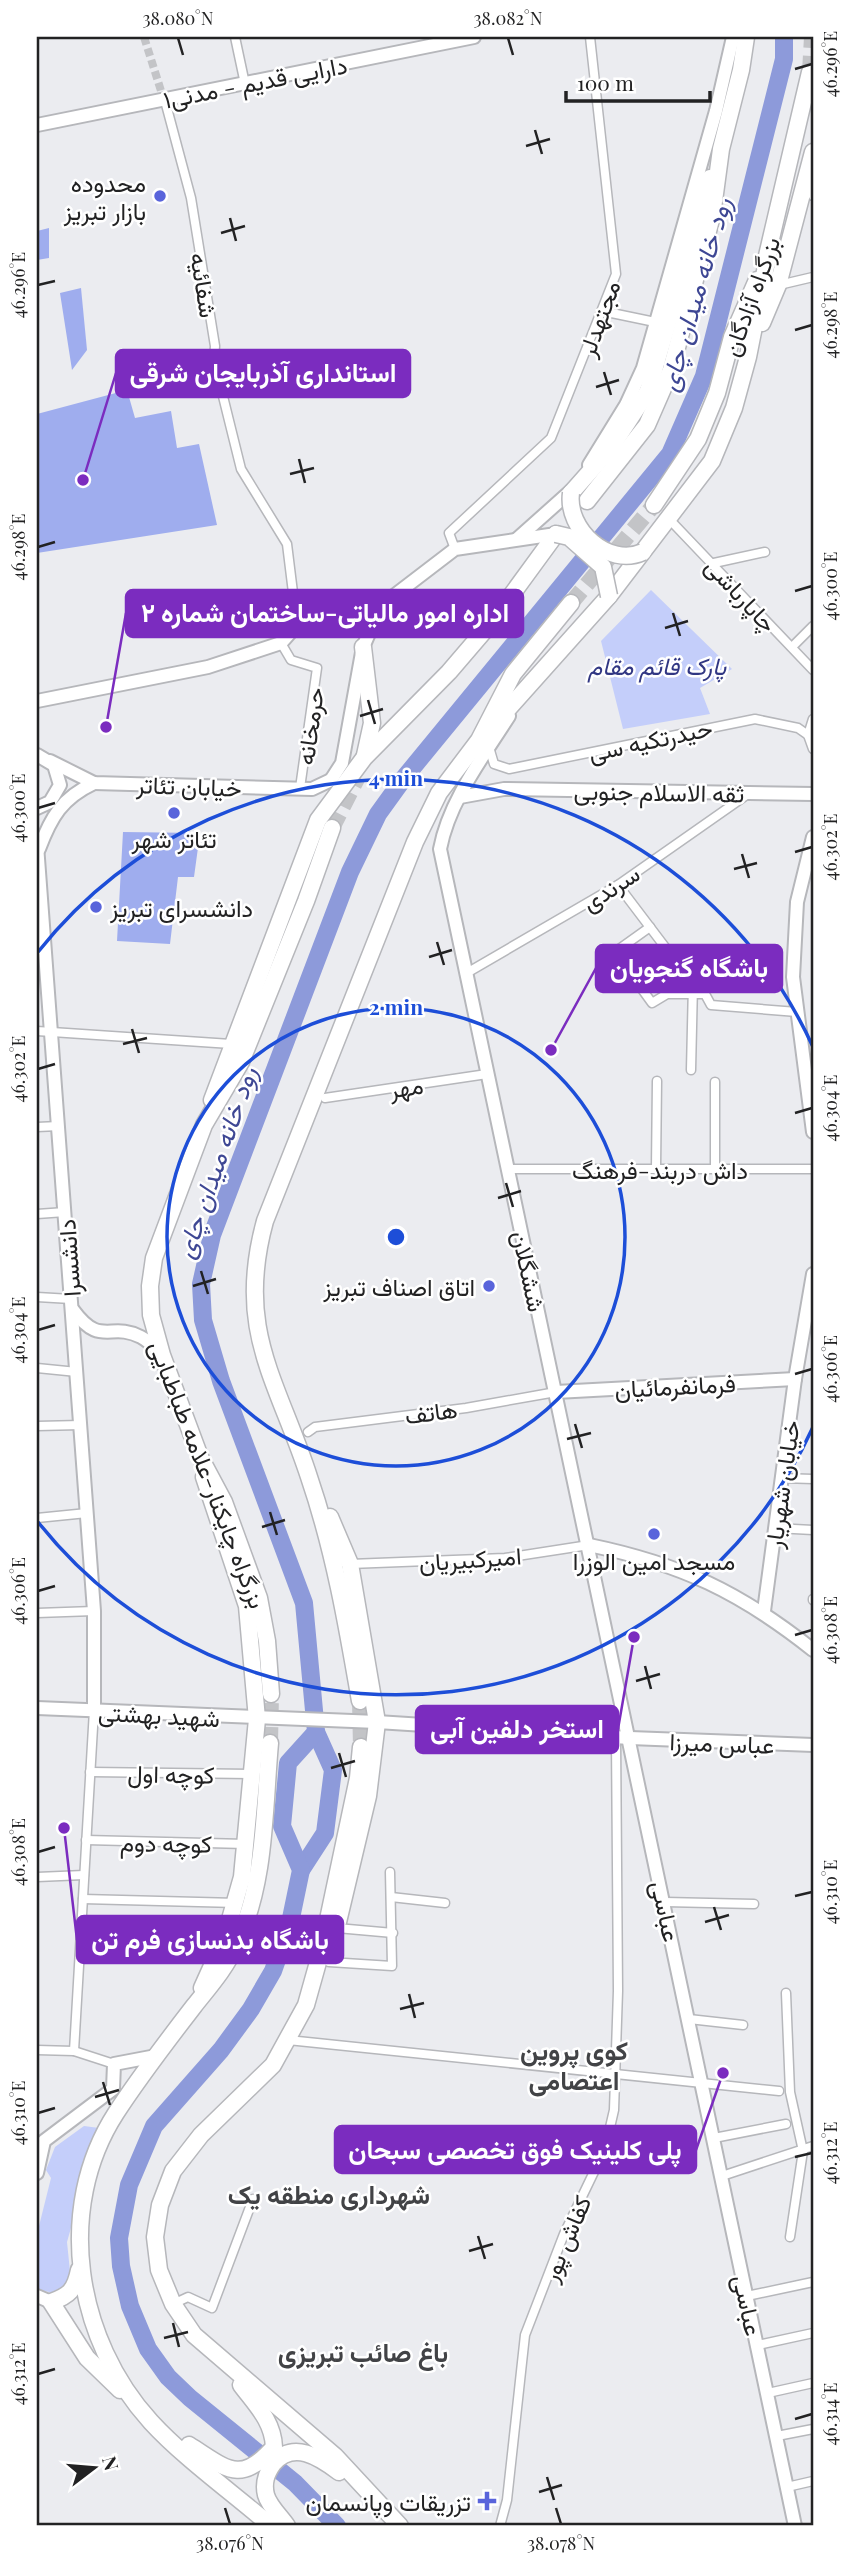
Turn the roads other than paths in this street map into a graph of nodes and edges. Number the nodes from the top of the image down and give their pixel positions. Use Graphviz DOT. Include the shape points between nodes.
graph roads {
  1 [pos="235,37"];
  2 [pos="474,37"];
  3 [pos="590,37"];
  4 [pos="733,37"];
  5 [pos="746,37"];
  6 [pos="810,72"];
  7 [pos="245,84"];
  8 [pos="163,97"];
  9 [pos="37,125"];
  10 [pos="721,149"];
  11 [pos="813,152"];
  12 [pos="807,174"];
  13 [pos="813,195"];
  14 [pos="769,251"];
  15 [pos="813,277"];
  16 [pos="778,285"];
  17 [pos="602,311"];
  18 [pos="655,322"];
  19 [pos="748,357"];
  20 [pos="571,492"];
  21 [pos="587,501"];
  22 [pos="654,505"];
  23 [pos="670,520"];
  24 [pos="556,534"];
  25 [pos="517,539"];
  26 [pos="455,549"];
  27 [pos="643,552"];
  28 [pos="765,552"];
  29 [pos="714,563"];
  30 [pos="609,596"];
  31 [pos="391,598"];
  32 [pos="571,603"];
  33 [pos="297,625"];
  34 [pos="813,626"];
  35 [pos="281,643"];
  36 [pos="363,647"];
  37 [pos="792,647"];
  38 [pos="813,670"];
  39 [pos="37,701"];
  40 [pos="813,719"];
  41 [pos="808,734"];
  42 [pos="484,744"];
  43 [pos="813,749"];
  44 [pos="37,755"];
  45 [pos="364,758"];
  46 [pos="50,761"];
  47 [pos="94,783"];
  48 [pos="300,788"];
  49 [pos="750,793"];
  50 [pos="813,794"];
  51 [pos="460,797"];
  52 [pos="37,808"];
  53 [pos="332,828"];
  54 [pos="813,836"];
  55 [pos="38,847"];
  56 [pos="618,885"];
  57 [pos="650,927"];
  58 [pos="465,974"];
  59 [pos="693,994"];
  60 [pos="797,1012"];
  61 [pos="37,1031"];
  62 [pos="52,1031"];
  63 [pos="231,1044"];
  64 [pos="691,1070"];
  65 [pos="487,1073"];
  66 [pos="810,1076"];
  67 [pos="657,1081"];
  68 [pos="715,1082"];
  69 [pos="325,1098"];
  70 [pos="204,1125"];
  71 [pos="59,1126"];
  72 [pos="37,1127"];
  73 [pos="813,1132"];
  74 [pos="656,1168"];
  75 [pos="715,1168"];
  76 [pos="507,1169"];
  77 [pos="813,1169"];
  78 [pos="65,1212"];
  79 [pos="37,1214"];
  80 [pos="813,1274"];
  81 [pos="37,1297"];
  82 [pos="72,1304"];
  83 [pos="162,1355"];
  84 [pos="37,1368"];
  85 [pos="77,1372"];
  86 [pos="794,1379"];
  87 [pos="556,1392"];
  88 [pos="37,1426"];
  89 [pos="81,1426"];
  90 [pos="308,1432"];
  91 [pos="200,1457"];
  92 [pos="309,1476"];
  93 [pos="782,1478"];
  94 [pos="813,1479"];
  95 [pos="87,1513"];
  96 [pos="37,1518"];
  97 [pos="775,1528"];
  98 [pos="813,1530"];
  99 [pos="589,1545"];
  100 [pos="349,1564"];
  101 [pos="94,1611"];
  102 [pos="764,1611"];
  103 [pos="37,1613"];
  104 [pos="813,1650"];
  105 [pos="271,1694"];
  106 [pos="360,1701"];
  107 [pos="37,1708"];
  108 [pos="94,1710"];
  109 [pos="257,1719"];
  110 [pos="377,1722"];
  111 [pos="630,1738"];
  112 [pos="616,1739"];
  113 [pos="270,1743"];
  114 [pos="813,1745"];
  115 [pos="361,1747"];
  116 [pos="90,1772"];
  117 [pos="252,1774"];
  118 [pos="86,1840"];
  119 [pos="246,1844"];
  120 [pos="390,1872"];
  121 [pos="84,1875"];
  122 [pos="37,1877"];
  123 [pos="391,1897"];
  124 [pos="83,1899"];
  125 [pos="665,1902"];
  126 [pos="237,1903"];
  127 [pos="445,1903"];
  128 [pos="754,1904"];
  129 [pos="337,1928"];
  130 [pos="393,1933"];
  131 [pos="329,1962"];
  132 [pos="786,1993"];
  133 [pos="197,2003"];
  134 [pos="306,2005"];
  135 [pos="690,2019"];
  136 [pos="743,2025"];
  137 [pos="288,2040"];
  138 [pos="37,2050"];
  139 [pos="74,2051"];
  140 [pos="156,2056"];
  141 [pos="114,2064"];
  142 [pos="615,2074"];
  143 [pos="703,2083"];
  144 [pos="779,2091"];
  145 [pos="786,2124"];
  146 [pos="714,2138"];
  147 [pos="813,2146"];
  148 [pos="803,2151"];
  149 [pos="37,2173"];
  150 [pos="722,2176"];
  151 [pos="253,2199"];
  152 [pos="790,2237"];
  153 [pos="80,2266"];
  154 [pos="813,2282"];
  155 [pos="747,2296"];
  156 [pos="44,2299"];
  157 [pos="173,2304"];
  158 [pos="813,2333"];
  159 [pos="758,2345"];
  160 [pos="220,2358"];
  161 [pos="813,2383"];
  162 [pos="768,2393"];
  163 [pos="152,2423"];
  164 [pos="813,2429"];
  165 [pos="777,2436"];
  166 [pos="812,2482"];
  167 [pos="788,2487"];
  168 [pos="376,2498"];
  169 [pos="271,2526"];
  170 [pos="288,2526"];
  171 [pos="400,2526"];
  172 [pos="500,2526"];
  173 [pos="796,2526"];
  1 -- 7 [label="street"];
  2 -- 7 [label="main road, دارایی قدیم - مدنی۱"];
  3 -- 17 [label="street, مجتهدلر" via="616,274"];
  4 -- 18 [label="main road"];
  5 -- 10 [label="highway"];
  6 -- 14 [label="highway, بزرگراه آزادگان"];
  7 -- 8 [label="main road, دارایی قدیم - مدنی۱"];
  8 -- 9 [label="main road, دارایی قدیم - مدنی۱"];
  8 -- 33 [label="street, شفائیه" via="191,198 214,360 241,469 287,544"];
  10 -- 20 [label="highway" via="699,208 648,391 610,449"];
  10 -- 21 [label="highway" via="712,216 671,370 647,425"];
  11 -- 12 [label="highway"];
  12 -- 13 [label="street"];
  12 -- 16 [label="highway"];
  14 -- 19 [label="highway"];
  14 -- 22 [label="highway, بزرگراه آزادگان" via="732,337 698,439"];
  15 -- 16 [label="street"];
  16 -- 19 [label="highway"];
  17 -- 18 [label="street"];
  17 -- 26 [label="street, مجتهدلر" via="551,438 449,533"];
  18 -- 20 [label="main road" via="643,368 626,405"];
  19 -- 23 [label="highway" via="712,461"];
  20 -- 25 [label="main road"];
  20 -- 27 [label="highway, bridge" via="569,507 578,526 593,541 622,558"];
  23 -- 27 [label="highway"];
  23 -- 29 [label="street, چاپارباشی"];
  24 -- 25 [label="main road"];
  24 -- 30 [label="highway, bridge" via="569,537 603,567"];
  24 -- 45 [label="highway" via="491,623"];
  25 -- 26 [label="main road"];
  26 -- 31 [label="main road"];
  27 -- 30 [label="highway"];
  28 -- 29 [label="street"];
  29 -- 37 [label="street, چاپارباشی"];
  30 -- 42 [label="highway"];
  31 -- 33 [label="main road"];
  31 -- 36 [label="main road" via="373,622"];
  32 -- 42 [label="highway" via="513,674"];
  33 -- 35 [label="main road"];
  34 -- 37 [label="street"];
  35 -- 39 [label="main road" via="208,667"];
  35 -- 48 [label="street, حرمخانه" via="290,660 317,667"];
  36 -- 45 [label="highway" via="372,723"];
  36 -- 48 [label="main road, خیابان تئاتر" via="342,763 331,780 312,789"];
  37 -- 38 [label="street, چاپارباشی"];
  40 -- 41 [label="street"];
  41 -- 42 [label="street, حیدرتکیه سی" via="755,719 734,721 509,769 494,764"];
  41 -- 43 [label="street"];
  42 -- 51 [label="main road, ششگلان"];
  42 -- 92 [label="highway" via="439,793 415,842 265,1221 255,1259 253,1295 260,1342 273,1389"];
  44 -- 46 [label="main road, خیابان تئاتر"];
  45 -- 63 [label="highway" via="318,820"];
  46 -- 47 [label="main road, خیابان تئاتر"];
  46 -- 52 [label="main road" via="60,778 58,791 50,802"];
  47 -- 48 [label="main road, خیابان تئاتر"];
  47 -- 55 [label="main road" via="65,799"];
  49 -- 50 [label="main road, ثقه الاسلام جنوبی"];
  49 -- 51 [label="main road, ثقه الاسلام جنوبی" via="504,789"];
  49 -- 56 [label="street, سرندی"];
  51 -- 58 [label="main road, ششگلان" via="443,831 440,849"];
  53 -- 70 [label="highway, بزرگراه چایکنار-علامه طباطبایی" via="241,1062"];
  54 -- 60 [label="main road" via="797,902 793,977"];
  55 -- 62 [label="main road, دانشسرا"];
  56 -- 57 [label="street"];
  56 -- 58 [label="street, سرندی"];
  57 -- 59 [label="street" via="693,984"];
  57 -- 59 [label="street" via="615,952 652,1003 667,994"];
  58 -- 65 [label="main road, ششگلان"];
  59 -- 60 [label="street" via="705,995 711,1005"];
  59 -- 64 [label="street"];
  60 -- 66 [label="main road"];
  61 -- 62 [label="street"];
  62 -- 63 [label="street"];
  62 -- 71 [label="main road, دانشسرا"];
  63 -- 70 [label="highway"];
  65 -- 69 [label="street, مهر"];
  65 -- 76 [label="main road, ششگلان"];
  66 -- 73 [label="main road"];
  67 -- 74 [label="street"];
  68 -- 75 [label="street"];
  70 -- 83 [label="highway, بزرگراه چایکنار-علامه طباطبایی" via="154,1258 151,1315"];
  71 -- 72 [label="street"];
  71 -- 78 [label="main road, دانشسرا"];
  74 -- 75 [label="street, داش دربند-فرهنگ"];
  74 -- 76 [label="street, داش دربند-فرهنگ"];
  75 -- 77 [label="street, داش دربند-فرهنگ"];
  76 -- 87 [label="main road, ششگلان"];
  78 -- 79 [label="street"];
  78 -- 82 [label="main road, دانشسرا"];
  80 -- 86 [label="main road, خیابان شهریار"];
  81 -- 82 [label="street"];
  82 -- 83 [label="main road" via="85,1326 97,1333 127,1332 142,1337"];
  82 -- 85 [label="main road, دانشسرا"];
  83 -- 91 [label="highway, بزرگراه چایکنار-علامه طباطبایی"];
  84 -- 85 [label="street"];
  85 -- 89 [label="main road, دانشسرا"];
  86 -- 87 [label="main road, فرمانفرمائیان"];
  86 -- 93 [label="main road, خیابان شهریار"];
  87 -- 90 [label="street, هاتف" via="315,1427"];
  87 -- 99 [label="main road, ششگلان"];
  88 -- 89 [label="street"];
  89 -- 95 [label="main road, دانشسرا"];
  91 -- 105 [label="highway, بزرگراه چایکنار-علامه طباطبایی" via="225,1502 259,1598"];
  91 -- 109 [label="highway" via="209,1499 247,1606"];
  92 -- 100 [label="highway"];
  92 -- 106 [label="highway" via="338,1576"];
  93 -- 94 [label="street"];
  93 -- 97 [label="main road, خیابان شهریار"];
  95 -- 96 [label="street"];
  95 -- 101 [label="main road, دانشسرا"];
  97 -- 98 [label="street"];
  97 -- 102 [label="main road, خیابان شهریار"];
  99 -- 100 [label="street, امیرکبیریان" via="505,1558"];
  99 -- 102 [label="main road" via="684,1571"];
  99 -- 111 [label="main road, ششگلان"];
  100 -- 110 [label="highway"];
  101 -- 103 [label="street"];
  101 -- 108 [label="main road, دانشسرا"];
  102 -- 104 [label="main road"];
  107 -- 108 [label="main road, شهید بهشتى"];
  108 -- 109 [label="main road, شهید بهشتى"];
  108 -- 116 [label="street"];
  109 -- 110 [label="main road, شهید بهشتى"];
  109 -- 117 [label="highway"];
  110 -- 112 [label="main road"];
  110 -- 129 [label="highway" via="368,1796"];
  111 -- 112 [label="main road"];
  111 -- 114 [label="main road, عباس میرزا"];
  111 -- 125 [label="main road, عباسى"];
  112 -- 142 [label="street, کفاش پور"];
  113 -- 133 [label="highway" via="257,1878 249,1913 236,1947"];
  115 -- 134 [label="highway" via="358,1778"];
  116 -- 117 [label="street, کوچه اول"];
  116 -- 118 [label="street"];
  117 -- 119 [label="highway"];
  118 -- 119 [label="street, کوچه دوم"];
  118 -- 121 [label="street"];
  119 -- 126 [label="highway"];
  120 -- 123 [label="street"];
  121 -- 122 [label="street"];
  121 -- 124 [label="street"];
  123 -- 127 [label="street"];
  123 -- 130 [label="street"];
  124 -- 126 [label="street"];
  124 -- 139 [label="street"];
  125 -- 128 [label="street"];
  125 -- 135 [label="main road, عباسى"];
  126 -- 133 [label="highway"];
  129 -- 130 [label="street"];
  129 -- 131 [label="highway"];
  130 -- 131 [label="street" via="392,1966"];
  131 -- 134 [label="highway"];
  132 -- 148 [label="street" via="790,2092"];
  133 -- 140 [label="highway"];
  134 -- 137 [label="highway"];
  135 -- 136 [label="street"];
  135 -- 143 [label="main road, عباسى"];
  137 -- 142 [label="street"];
  137 -- 157 [label="highway" via="273,2065 201,2135 173,2171 160,2205 155,2237 159,2270"];
  138 -- 139 [label="street"];
  139 -- 141 [label="street"];
  140 -- 141 [label="main road"];
  140 -- 153 [label="highway" via="114,2115 98,2149 79,2228"];
  141 -- 149 [label="main road" via="113,2089 44,2141"];
  142 -- 143 [label="street"];
  142 -- 172 [label="street, کفاش پور" via="614,2110 605,2149 564,2234 525,2335 507,2500"];
  143 -- 144 [label="street"];
  143 -- 146 [label="main road, عباسی"];
  145 -- 146 [label="street"];
  146 -- 150 [label="main road, عباسی"];
  147 -- 148 [label="street"];
  148 -- 150 [label="street"];
  148 -- 152 [label="street"];
  150 -- 155 [label="main road, عباسی"];
  151 -- 157 [label="street" via="212,2308 188,2297"];
  153 -- 156 [label="highway" via="75,2287 66,2297"];
  153 -- 163 [label="highway" via="90,2315 106,2354 123,2386"];
  154 -- 155 [label="street"];
  155 -- 159 [label="main road, عباسی"];
  156 -- 163 [label="highway" via="87,2358"];
  157 -- 160 [label="highway" via="194,2335"];
  158 -- 159 [label="street"];
  159 -- 162 [label="main road, عباسی"];
  160 -- 163 [label="highway" via="274,2433 274,2447 257,2467 228,2469"];
  160 -- 168 [label="highway" via="335,2456"];
  161 -- 162 [label="street"];
  162 -- 165 [label="main road, عباسی"];
  163 -- 169 [label="highway"];
  164 -- 165 [label="street"];
  165 -- 167 [label="main road, عباسی"];
  166 -- 167 [label="street"];
  167 -- 173 [label="main road, عباسی"];
  168 -- 170 [label="highway" via="315,2455 294,2451 280,2456 264,2483 267,2497"];
  168 -- 171 [label="highway"];
}
